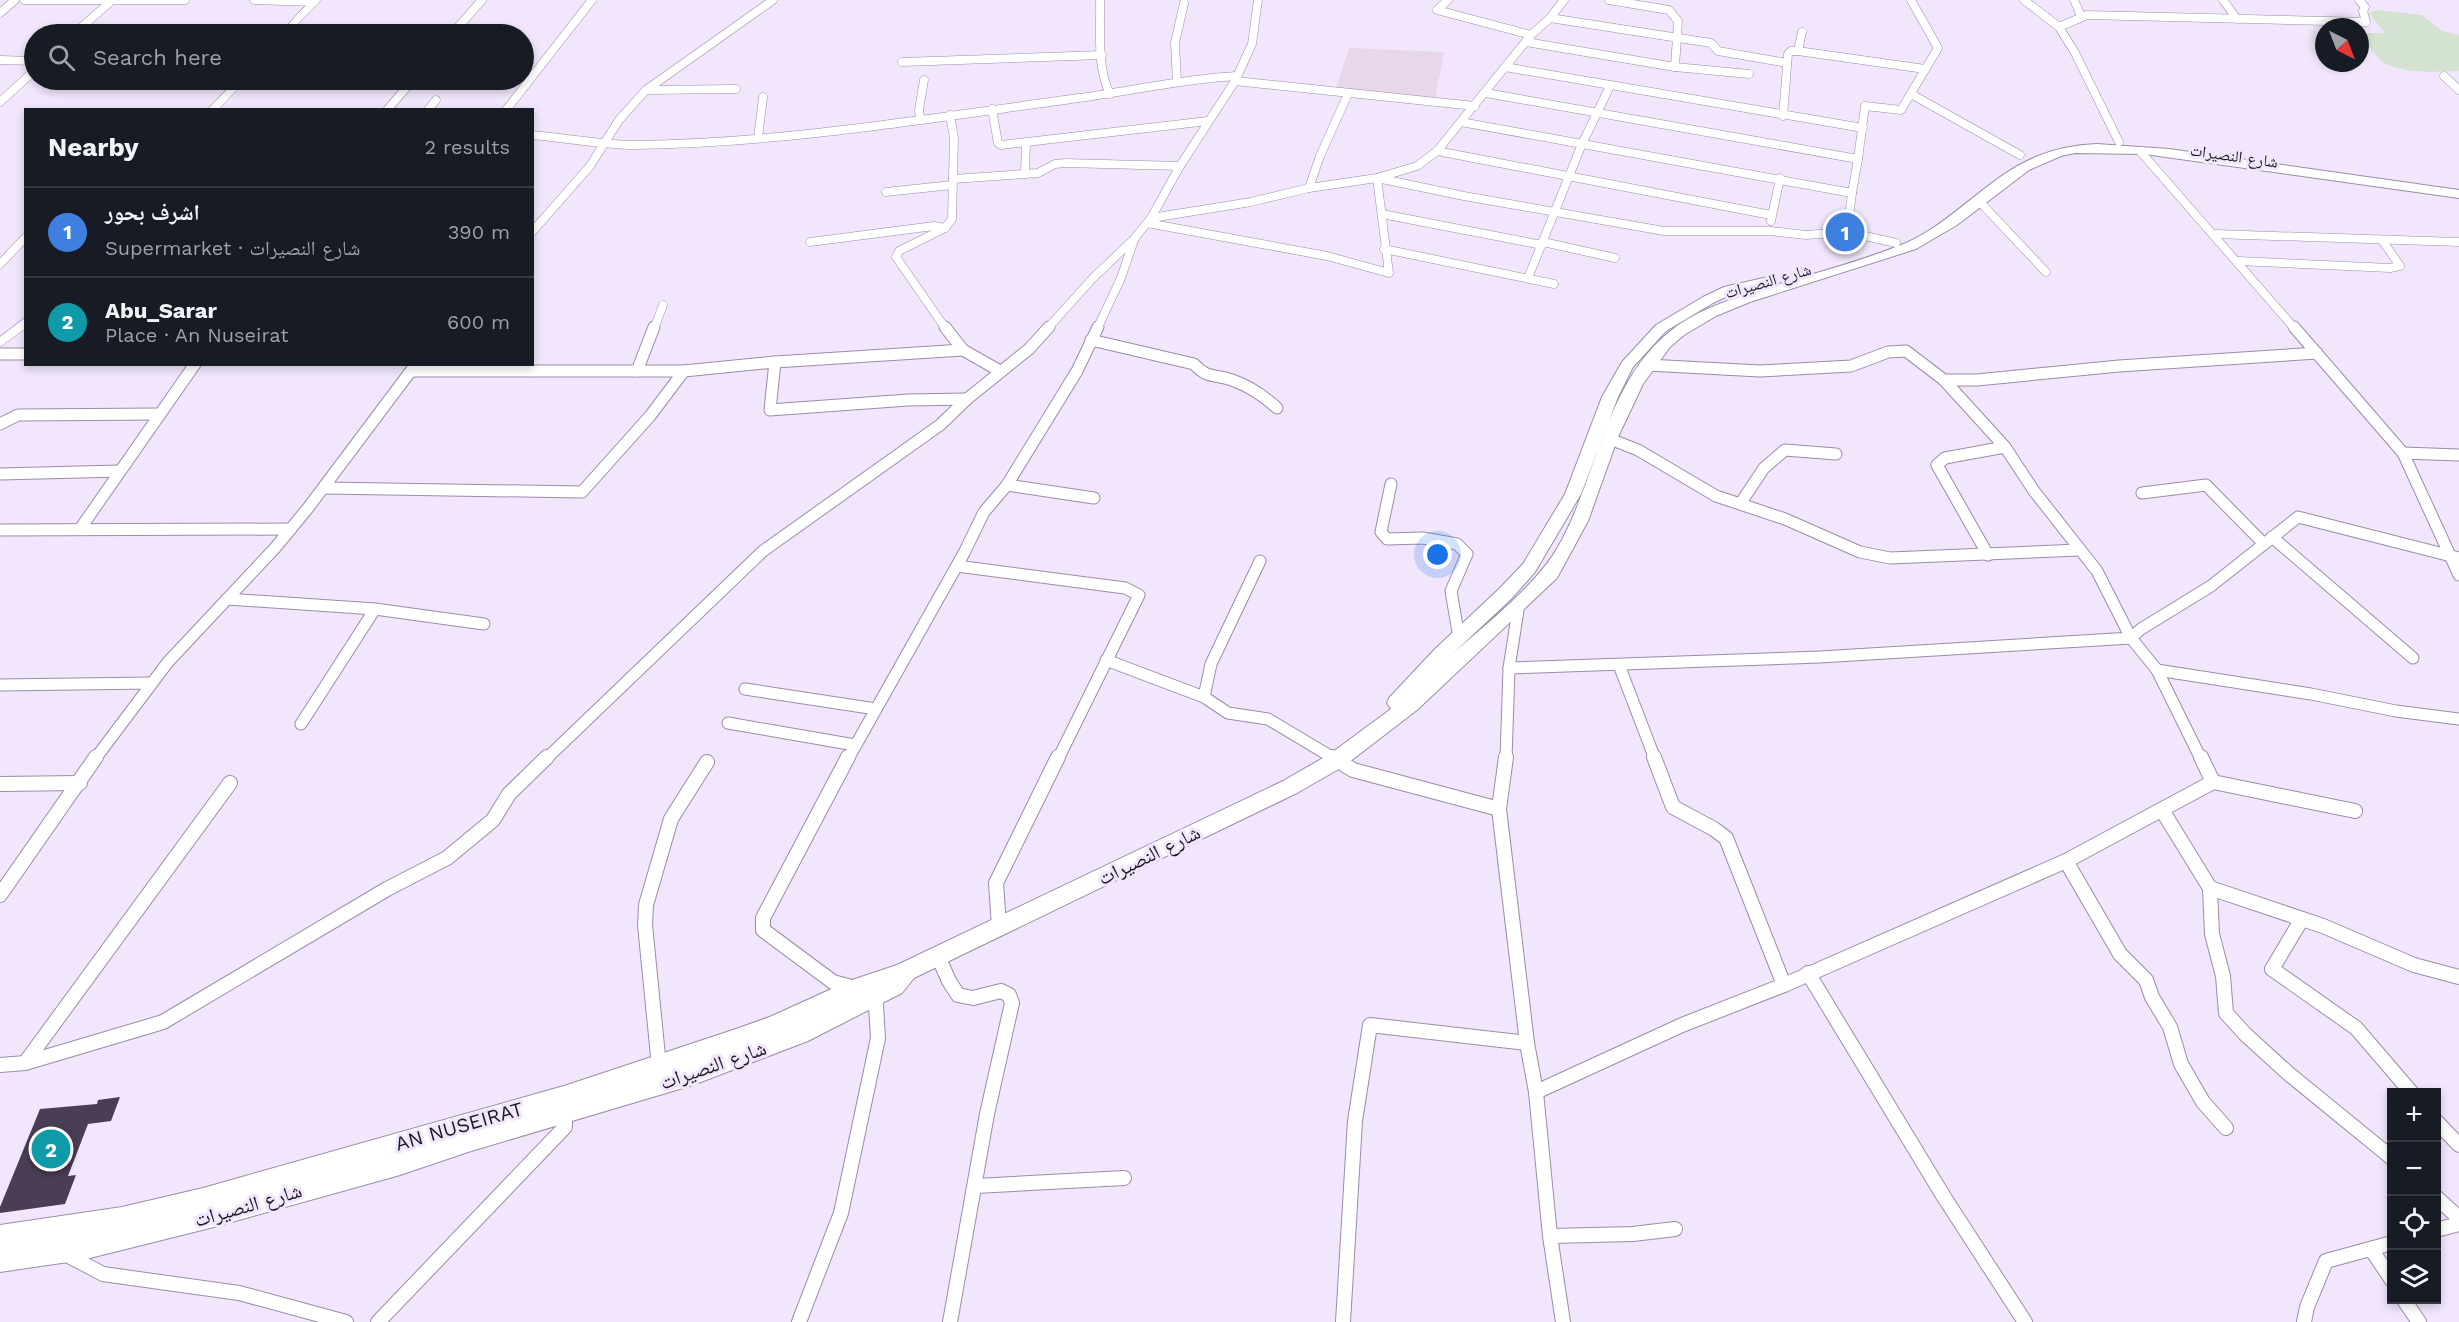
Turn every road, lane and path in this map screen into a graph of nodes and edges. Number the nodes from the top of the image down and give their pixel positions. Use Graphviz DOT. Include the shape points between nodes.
graph roads {
  1 [pos="15,0"];
  2 [pos="24,0"];
  3 [pos="185,0"];
  4 [pos="254,0"];
  5 [pos="482,0"];
  6 [pos="592,0"];
  7 [pos="773,0"];
  8 [pos="1100,0"];
  9 [pos="1258,0"];
  10 [pos="1446,0"];
  11 [pos="1564,0"];
  12 [pos="1609,0"];
  13 [pos="1910,0"];
  14 [pos="2024,0"];
  15 [pos="2074,0"];
  16 [pos="2223,0"];
  17 [pos="2359,0"];
  18 [pos="315,1"];
  19 [pos="110,2"];
  20 [pos="1184,3"];
  21 [pos="0,13"];
  22 [pos="2081,16"];
  23 [pos="1550,18"];
  24 [pos="2237,19"];
  25 [pos="85,24"];
  26 [pos="293,24"];
  27 [pos="461,24"];
  28 [pos="2059,27"];
  29 [pos="1802,32"];
  30 [pos="1528,38"];
  31 [pos="1678,39"];
  32 [pos="1798,51"];
  33 [pos="1102,55"];
  34 [pos="0,60"];
  35 [pos="24,61"];
  36 [pos="902,62"];
  37 [pos="1787,63"];
  38 [pos="1505,67"];
  39 [pos="1675,67"];
  40 [pos="1924,69"];
  41 [pos="534,74"];
  42 [pos="1749,74"];
  43 [pos="2444,76"];
  44 [pos="1236,78"];
  45 [pos="24,80"];
  46 [pos="924,80"];
  47 [pos="1177,82"];
  48 [pos="1610,86"];
  49 [pos="736,89"];
  50 [pos="231,90"];
  51 [pos="404,90"];
  52 [pos="522,90"];
  53 [pos="646,90"];
  54 [pos="2459,90"];
  55 [pos="1486,93"];
  56 [pos="1110,94"];
  57 [pos="1348,94"];
  58 [pos="1911,94"];
  59 [pos="763,97"];
  60 [pos="436,100"];
  61 [pos="0,102"];
  62 [pos="1475,106"];
  63 [pos="214,108"];
  64 [pos="389,108"];
  65 [pos="430,108"];
  66 [pos="508,108"];
  67 [pos="992,109"];
  68 [pos="1597,114"];
  69 [pos="950,115"];
  70 [pos="1783,116"];
  71 [pos="920,118"];
  72 [pos="1208,121"];
  73 [pos="1461,122"];
  74 [pos="1863,128"];
  75 [pos="534,135"];
  76 [pos="758,138"];
  77 [pos="604,141"];
  78 [pos="2119,142"];
  79 [pos="1026,143"];
  80 [pos="1582,144"];
  81 [pos="1437,151"];
  82 [pos="2140,151"];
  83 [pos="2020,155"];
  84 [pos="1858,159"];
  85 [pos="1180,166"];
  86 [pos="1025,174"];
  87 [pos="1569,177"];
  88 [pos="1377,178"];
  89 [pos="1780,178"];
  90 [pos="953,182"];
  91 [pos="2459,186"];
  92 [pos="1309,188"];
  93 [pos="886,192"];
  94 [pos="1852,193"];
  95 [pos="2459,194"];
  96 [pos="1979,201"];
  97 [pos="1554,211"];
  98 [pos="1382,214"];
  99 [pos="1771,215"];
  100 [pos="1149,221"];
  101 [pos="945,228"];
  102 [pos="534,230"];
  103 [pos="1770,231"];
  104 [pos="1847,232"];
  105 [pos="2215,234"];
  106 [pos="24,239"];
  107 [pos="1134,239"];
  108 [pos="2382,240"];
  109 [pos="810,242"];
  110 [pos="2459,242"];
  111 [pos="1543,243"];
  112 [pos="1896,243"];
  113 [pos="1384,249"];
  114 [pos="1615,258"];
  115 [pos="2238,261"];
  116 [pos="0,264"];
  117 [pos="2046,272"];
  118 [pos="1528,278"];
  119 [pos="1554,284"];
  120 [pos="663,305"];
  121 [pos="24,323"];
  122 [pos="1091,340"];
  123 [pos="0,343"];
  124 [pos="963,350"];
  125 [pos="2317,352"];
  126 [pos="0,354"];
  127 [pos="24,354"];
  128 [pos="775,362"];
  129 [pos="1647,365"];
  130 [pos="194,366"];
  131 [pos="413,368"];
  132 [pos="637,371"];
  133 [pos="684,371"];
  134 [pos="1000,372"];
  135 [pos="1944,380"];
  136 [pos="967,399"];
  137 [pos="1277,408"];
  138 [pos="160,414"];
  139 [pos="0,424"];
  140 [pos="1610,439"];
  141 [pos="2005,447"];
  142 [pos="2403,453"];
  143 [pos="1836,454"];
  144 [pos="2459,455"];
  145 [pos="120,471"];
  146 [pos="0,474"];
  147 [pos="1391,484"];
  148 [pos="1006,485"];
  149 [pos="325,488"];
  150 [pos="2142,494"];
  151 [pos="1094,498"];
  152 [pos="1740,504"];
  153 [pos="80,529"];
  154 [pos="291,529"];
  155 [pos="0,530"];
  156 [pos="2268,541"];
  157 [pos="2079,550"];
  158 [pos="1988,555"];
  159 [pos="2454,556"];
  160 [pos="1260,561"];
  161 [pos="957,566"];
  162 [pos="2459,575"];
  163 [pos="227,599"];
  164 [pos="1519,604"];
  165 [pos="375,609"];
  166 [pos="484,624"];
  167 [pos="1459,638"];
  168 [pos="2132,638"];
  169 [pos="2413,658"];
  170 [pos="1106,660"];
  171 [pos="1619,665"];
  172 [pos="1509,668"];
  173 [pos="2157,670"];
  174 [pos="151,683"];
  175 [pos="0,685"];
  176 [pos="746,689"];
  177 [pos="1204,697"];
  178 [pos="876,709"];
  179 [pos="2459,719"];
  180 [pos="728,723"];
  181 [pos="302,724"];
  182 [pos="1372,734"];
  183 [pos="855,745"];
  184 [pos="1337,760"];
  185 [pos="707,762"];
  186 [pos="2213,782"];
  187 [pos="80,783"];
  188 [pos="230,783"];
  189 [pos="0,784"];
  190 [pos="1499,809"];
  191 [pos="2162,810"];
  192 [pos="2355,811"];
  193 [pos="2067,861"];
  194 [pos="2210,888"];
  195 [pos="0,895"];
  196 [pos="2302,919"];
  197 [pos="999,926"];
  198 [pos="938,956"];
  199 [pos="1808,972"];
  200 [pos="2459,977"];
  201 [pos="1784,985"];
  202 [pos="869,989"];
  203 [pos="1527,1043"];
  204 [pos="24,1063"];
  205 [pos="0,1065"];
  206 [pos="659,1066"];
  207 [pos="2408,1088"];
  208 [pos="1536,1092"];
  209 [pos="565,1105"];
  210 [pos="2441,1126"];
  211 [pos="2226,1128"];
  212 [pos="2459,1145"];
  213 [pos="2387,1155"];
  214 [pos="1124,1178"];
  215 [pos="976,1185"];
  216 [pos="2441,1202"];
  217 [pos="2459,1218"];
  218 [pos="2459,1224"];
  219 [pos="1675,1229"];
  220 [pos="2441,1229"];
  221 [pos="45,1230"];
  222 [pos="1550,1236"];
  223 [pos="0,1237"];
  224 [pos="2387,1244"];
  225 [pos="2371,1249"];
  226 [pos="59,1251"];
  227 [pos="0,1260"];
  228 [pos="2387,1274"];
  229 [pos="2407,1304"];
  230 [pos="346,1322"];
  231 [pos="378,1322"];
  232 [pos="799,1322"];
  233 [pos="950,1322"];
  234 [pos="1343,1322"];
  235 [pos="1563,1322"];
  236 [pos="2025,1322"];
  237 [pos="2304,1322"];
  238 [pos="2419,1322"];
  1 -- 21 [label="street"];
  2 -- 19 [label="street"];
  3 -- 19 [label="street"];
  4 -- 18 [label="street"];
  5 -- 27 [label="street"];
  6 -- 41 [label="street"];
  7 -- 53 [label="street"];
  8 -- 33 [label="street"];
  9 -- 44 [label="street" via="1252,44"];
  10 -- 30 [label="street" via="1437,10"];
  11 -- 23 [label="street"];
  12 -- 31 [label="street" via="1669,10 1678,21"];
  13 -- 40 [label="street" via="1938,48"];
  14 -- 28 [label="street"];
  15 -- 22 [label="street"];
  16 -- 24 [label="street"];
  17 -- 24 [label="street" via="2365,7 2366,22"];
  18 -- 26 [label="street"];
  19 -- 25 [label="street"];
  20 -- 47 [label="street" via="1176,43"];
  22 -- 24 [label="street"];
  22 -- 28 [label="street"];
  23 -- 30 [label="street"];
  23 -- 31 [label="street"];
  28 -- 78 [label="street"];
  29 -- 32 [label="street"];
  30 -- 38 [label="street"];
  30 -- 39 [label="street"];
  31 -- 37 [label="street" via="1711,43 1718,51"];
  31 -- 39 [label="street"];
  32 -- 37 [label="street" via="1788,54"];
  32 -- 40 [label="street"];
  33 -- 36 [label="street"];
  33 -- 56 [label="street"];
  34 -- 35 [label="street"];
  37 -- 70 [label="street"];
  38 -- 48 [label="street"];
  38 -- 55 [label="street"];
  39 -- 42 [label="street"];
  40 -- 58 [label="street"];
  43 -- 54 [label="street"];
  44 -- 47 [label="street"];
  44 -- 57 [label="street"];
  44 -- 72 [label="street"];
  45 -- 61 [label="street"];
  46 -- 71 [label="street"];
  47 -- 56 [label="street"];
  48 -- 68 [label="street"];
  48 -- 70 [label="street"];
  49 -- 53 [label="street"];
  50 -- 63 [label="street"];
  51 -- 64 [label="street"];
  52 -- 66 [label="street"];
  53 -- 77 [label="street"];
  55 -- 62 [label="street"];
  55 -- 68 [label="street"];
  56 -- 67 [label="street"];
  57 -- 62 [label="street"];
  57 -- 92 [label="street"];
  58 -- 74 [label="street" via="1901,110 1865,106"];
  58 -- 83 [label="street"];
  59 -- 76 [label="street"];
  60 -- 65 [label="street"];
  62 -- 73 [label="street"];
  67 -- 69 [label="street"];
  67 -- 79 [label="street" via="1001,145"];
  68 -- 80 [label="street"];
  68 -- 84 [label="street"];
  69 -- 71 [label="street"];
  69 -- 90 [label="street"];
  70 -- 74 [label="street"];
  71 -- 76 [label="street"];
  72 -- 79 [label="street"];
  72 -- 85 [label="street"];
  73 -- 80 [label="street"];
  73 -- 81 [label="street"];
  74 -- 84 [label="street"];
  75 -- 77 [label="street"];
  76 -- 77 [label="street" via="634,145"];
  77 -- 102 [label="street" via="590,166"];
  78 -- 83 [label="main road, شارع النصيرات" via="2060,141"];
  78 -- 91 [label="main road, شارع النصيرات"];
  79 -- 86 [label="street"];
  80 -- 87 [label="street"];
  80 -- 89 [label="street"];
  81 -- 87 [label="street"];
  81 -- 88 [label="street" via="1417,166"];
  82 -- 95 [label="main road, شارع النصيرات"];
  82 -- 96 [label="main road, شارع النصيرات" via="2084,148 2060,152 2031,162"];
  82 -- 105 [label="street"];
  83 -- 112 [label="main road, شارع النصيرات" via="1928,227"];
  84 -- 94 [label="street"];
  85 -- 86 [label="street" via="1065,163"];
  85 -- 100 [label="street"];
  86 -- 90 [label="street"];
  87 -- 97 [label="street"];
  87 -- 99 [label="street"];
  88 -- 92 [label="street"];
  88 -- 97 [label="street"];
  88 -- 98 [label="street"];
  89 -- 94 [label="street"];
  89 -- 99 [label="street"];
  90 -- 93 [label="street"];
  90 -- 101 [label="street" via="952,219"];
  92 -- 100 [label="street"];
  94 -- 104 [label="street"];
  96 -- 117 [label="street"];
  96 -- 129 [label="main road, شارع النصيرات" via="1937,233 1901,251 1720,307 1689,323"];
  97 -- 103 [label="street" via="1664,231"];
  97 -- 111 [label="street"];
  98 -- 111 [label="street"];
  98 -- 113 [label="street"];
  99 -- 103 [label="street"];
  100 -- 107 [label="street"];
  100 -- 113 [label="street" via="1326,256 1389,273"];
  101 -- 109 [label="street" via="934,226"];
  101 -- 124 [label="street" via="896,256 930,309"];
  103 -- 104 [label="street" via="1806,235"];
  104 -- 112 [label="street"];
  105 -- 108 [label="street"];
  105 -- 115 [label="street"];
  106 -- 116 [label="street"];
  107 -- 122 [label="street"];
  107 -- 134 [label="street" via="1029,350"];
  108 -- 110 [label="street"];
  108 -- 115 [label="street" via="2400,266 2397,268"];
  111 -- 114 [label="street"];
  111 -- 118 [label="street"];
  112 -- 167 [label="main road, شارع النصيرات" via="1729,290 1661,328 1627,365 1610,397 1573,494 1529,568"];
  113 -- 118 [label="street"];
  115 -- 125 [label="street"];
  118 -- 119 [label="street"];
  120 -- 132 [label="street"];
  121 -- 123 [label="street"];
  122 -- 137 [label="street" via="1194,364 1203,374 1215,375 1265,396"];
  122 -- 148 [label="street" via="1077,371"];
  124 -- 128 [label="street"];
  124 -- 134 [label="street"];
  125 -- 135 [label="street"];
  125 -- 142 [label="street"];
  126 -- 127 [label="street"];
  128 -- 133 [label="street"];
  128 -- 136 [label="street" via="770,410"];
  129 -- 135 [label="street" via="1760,371 1840,367 1888,352 1906,351"];
  129 -- 140 [label="main road, شارع النصيرات" via="1620,411"];
  130 -- 138 [label="street"];
  131 -- 132 [label="street"];
  131 -- 149 [label="street"];
  132 -- 133 [label="street"];
  133 -- 149 [label="street" via="650,416 582,492"];
  134 -- 136 [label="street"];
  135 -- 141 [label="street"];
  136 -- 204 [label="street" via="940,425 763,551 509,794 493,820 447,858 387,889 163,1022"];
  138 -- 139 [label="street" via="18,415"];
  138 -- 145 [label="street"];
  140 -- 152 [label="street" via="1638,450 1716,496"];
  140 -- 164 [label="main road, شارع النصيرات" via="1567,550 1551,573"];
  141 -- 157 [label="street"];
  141 -- 158 [label="street" via="1945,458 1937,465"];
  142 -- 144 [label="street"];
  142 -- 159 [label="street"];
  143 -- 152 [label="street" via="1785,450 1764,468"];
  145 -- 146 [label="street"];
  145 -- 153 [label="street"];
  147 -- 167 [label="street" via="1381,532 1387,539 1423,538 1456,544 1467,554 1451,591"];
  148 -- 151 [label="street"];
  148 -- 161 [label="street" via="984,512"];
  149 -- 154 [label="street"];
  150 -- 156 [label="street" via="2206,484"];
  152 -- 158 [label="street" via="1860,552 1890,558"];
  153 -- 154 [label="street"];
  153 -- 155 [label="street"];
  154 -- 163 [label="street"];
  156 -- 159 [label="street" via="2298,517"];
  156 -- 168 [label="street" via="2211,586"];
  156 -- 169 [label="street"];
  157 -- 158 [label="street"];
  157 -- 168 [label="street" via="2097,571"];
  159 -- 162 [label="street"];
  160 -- 177 [label="street" via="1211,664"];
  161 -- 170 [label="street" via="1125,588 1139,595"];
  161 -- 178 [label="street"];
  163 -- 165 [label="street"];
  163 -- 174 [label="street" via="194,631"];
  164 -- 172 [label="street"];
  164 -- 182 [label="main road, شارع النصيرات" via="1410,705"];
  165 -- 166 [label="street"];
  165 -- 181 [label="street"];
  167 -- 182 [label="main road, شارع النصيرات" via="1396,703"];
  168 -- 171 [label="street" via="1942,652"];
  168 -- 173 [label="street"];
  170 -- 177 [label="street"];
  170 -- 197 [label="street" via="996,883"];
  171 -- 172 [label="street"];
  171 -- 201 [label="street" via="1673,807 1716,828 1726,838"];
  172 -- 190 [label="street" via="1508,745"];
  173 -- 179 [label="street"];
  173 -- 186 [label="street"];
  174 -- 175 [label="street"];
  174 -- 187 [label="street"];
  176 -- 178 [label="street"];
  177 -- 184 [label="street" via="1228,713 1268,719"];
  178 -- 183 [label="street"];
  180 -- 183 [label="street"];
  182 -- 184 [label="main road, شارع النصيرات"];
  183 -- 202 [label="street" via="763,918 763,930 833,982"];
  184 -- 190 [label="street" via="1353,770"];
  184 -- 197 [label="main road, شارع النصيرات" via="1290,787"];
  185 -- 206 [label="street" via="671,819 646,905"];
  186 -- 191 [label="street"];
  186 -- 192 [label="street"];
  187 -- 189 [label="street"];
  187 -- 195 [label="street"];
  188 -- 204 [label="street"];
  190 -- 203 [label="street"];
  191 -- 193 [label="street"];
  191 -- 194 [label="street"];
  193 -- 199 [label="street"];
  193 -- 211 [label="street" via="2120,954 2146,980 2170,1027 2181,1064 2203,1101"];
  194 -- 196 [label="street"];
  194 -- 213 [label="street" via="2212,934 2223,976 2226,1013 2289,1074"];
  196 -- 200 [label="street" via="2414,965"];
  196 -- 207 [label="street" via="2272,969 2356,1028"];
  197 -- 198 [label="main road, شارع النصيرات"];
  198 -- 202 [label="main road, شارع النصيرات" via="906,971 894,986"];
  198 -- 215 [label="street" via="956,996 975,999 1001,992 1009,995 1012,1003"];
  199 -- 201 [label="street"];
  199 -- 236 [label="street"];
  201 -- 208 [label="street" via="1682,1025"];
  202 -- 206 [label="main road, AN NUSEIRAT"];
  202 -- 209 [label="main road, شارع النصيرات" via="800,1034 740,1058"];
  202 -- 232 [label="street" via="878,1038 841,1213"];
  203 -- 208 [label="street"];
  203 -- 234 [label="street" via="1370,1025 1355,1121"];
  204 -- 205 [label="street"];
  206 -- 209 [label="main road, AN NUSEIRAT"];
  208 -- 222 [label="street"];
  209 -- 221 [label="main road, AN NUSEIRAT" via="462,1124 203,1200 122,1219"];
  209 -- 226 [label="main road, شارع النصيرات" via="210,1216"];
  209 -- 231 [label="street" via="565,1127"];
  210 -- 212 [label="street"];
  214 -- 215 [label="street"];
  215 -- 233 [label="street"];
  216 -- 217 [label="street"];
  218 -- 220 [label="street"];
  219 -- 222 [label="street"];
  221 -- 223 [label="main road, AN NUSEIRAT"];
  221 -- 226 [label="street"];
  222 -- 235 [label="street"];
  224 -- 225 [label="street"];
  225 -- 228 [label="street"];
  225 -- 237 [label="street" via="2326,1261"];
  226 -- 227 [label="main road, شارع النصيرات"];
  226 -- 230 [label="street" via="103,1274 239,1293"];
  229 -- 238 [label="street"];
}
